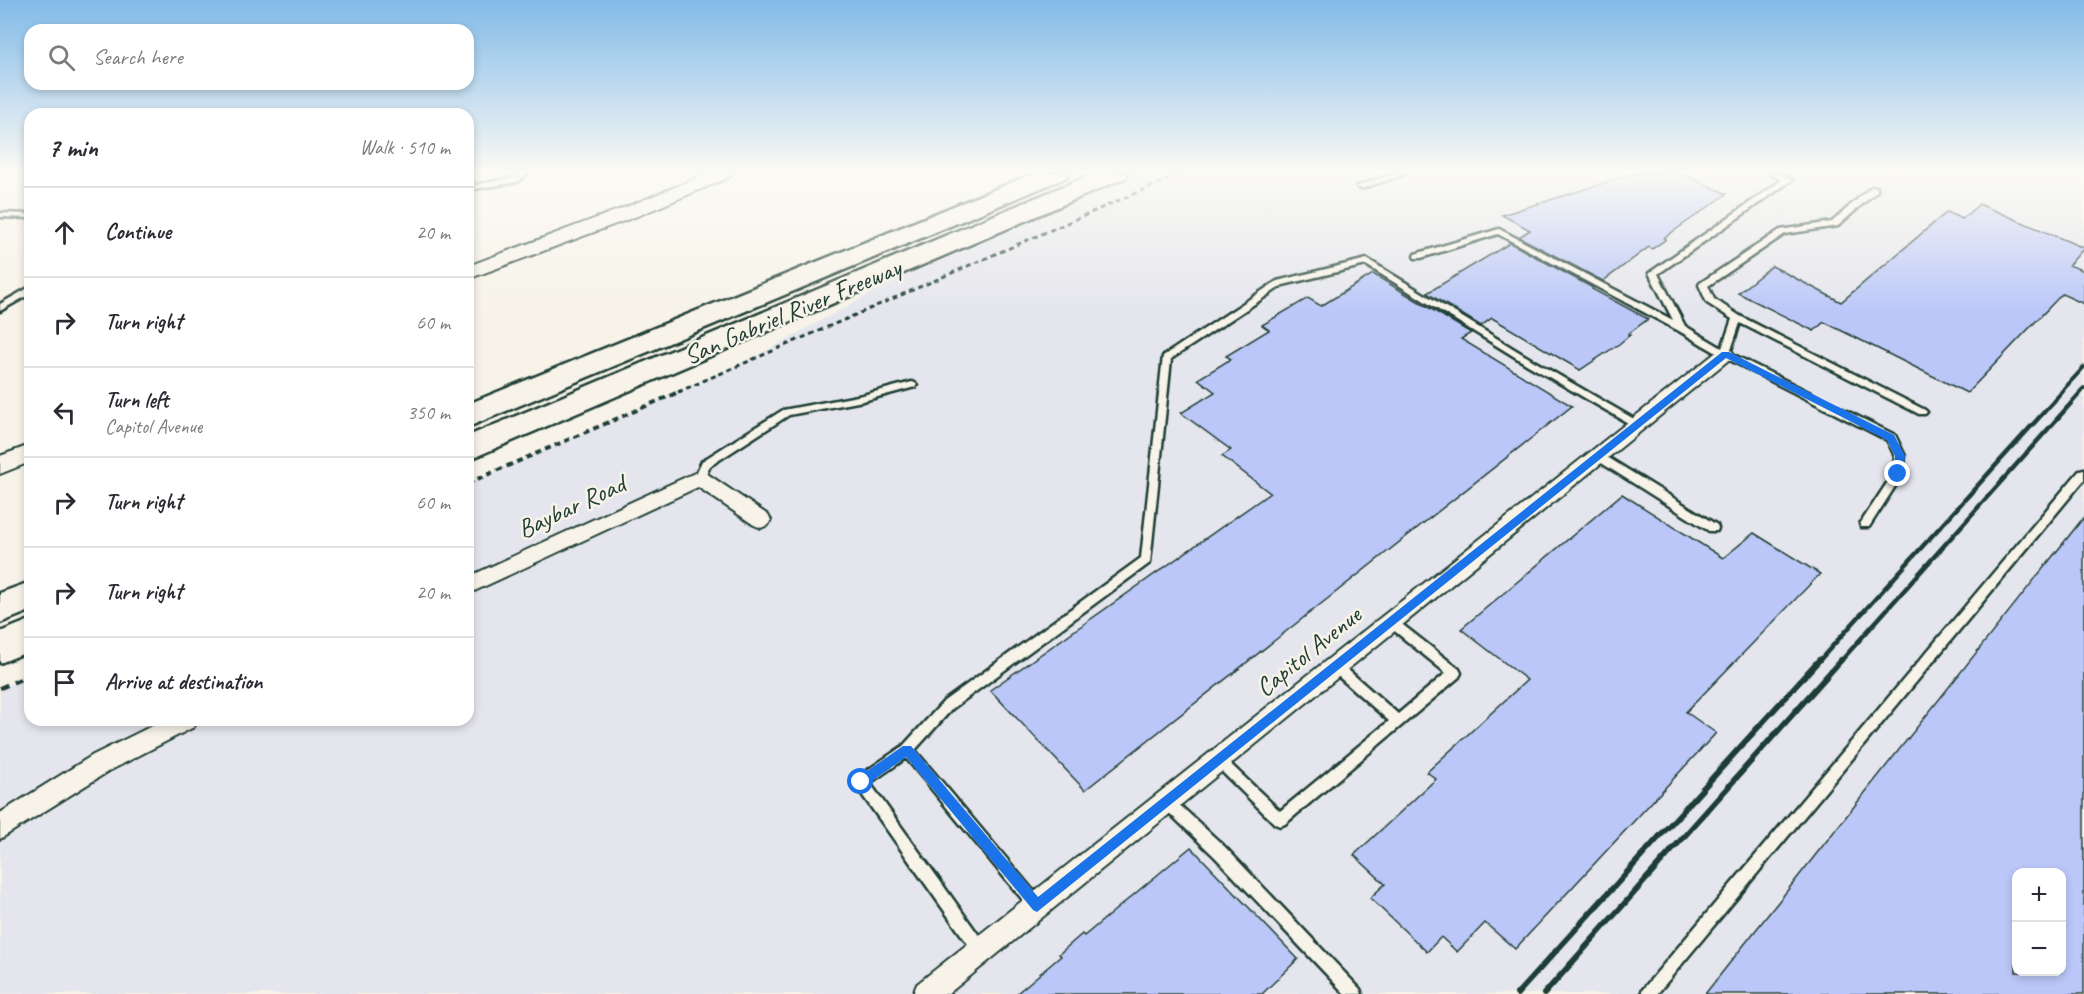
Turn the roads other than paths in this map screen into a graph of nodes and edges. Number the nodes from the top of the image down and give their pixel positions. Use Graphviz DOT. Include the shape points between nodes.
graph roads {
  1 [pos="613,219"];
  2 [pos="912,219"];
  3 [pos="944,219"];
  4 [pos="978,219"];
  5 [pos="1007,219"];
  6 [pos="1731,219"];
  7 [pos="1840,219"];
  8 [pos="1418,256"];
  9 [pos="474,271"];
  10 [pos="24,294"];
  11 [pos="0,308"];
  12 [pos="1737,318"];
  13 [pos="1681,328"];
  14 [pos="1725,354"];
  15 [pos="912,385"];
  16 [pos="474,398"];
  17 [pos="1922,412"];
  18 [pos="474,414"];
  19 [pos="1638,425"];
  20 [pos="474,429"];
  21 [pos="474,445"];
  22 [pos="24,456"];
  23 [pos="1599,456"];
  24 [pos="0,466"];
  25 [pos="2084,473"];
  26 [pos="699,478"];
  27 [pos="761,520"];
  28 [pos="1865,524"];
  29 [pos="1713,528"];
  30 [pos="24,580"];
  31 [pos="474,582"];
  32 [pos="0,590"];
  33 [pos="24,598"];
  34 [pos="0,608"];
  35 [pos="24,619"];
  36 [pos="1390,621"];
  37 [pos="0,629"];
  38 [pos="24,638"];
  39 [pos="0,648"];
  40 [pos="1335,666"];
  41 [pos="1396,720"];
  42 [pos="174,726"];
  43 [pos="907,750"];
  44 [pos="1218,760"];
  45 [pos="1167,802"];
  46 [pos="0,827"];
  47 [pos="1037,906"];
  48 [pos="981,950"];
  49 [pos="927,994"];
  50 [pos="1355,994"];
  51 [pos="1648,994"];
  1 -- 9 [label="street"];
  2 -- 16 [label="highway, San Gabriel River Freeway"];
  3 -- 18 [label="highway"];
  4 -- 20 [label="highway"];
  5 -- 21 [label="highway, San Gabriel River Freeway"];
  6 -- 13 [label="lane" via="1653,273"];
  7 -- 12 [label="lane" via="1835,224 1783,232 1703,285 1710,302"];
  8 -- 13 [label="lane" via="1499,231"];
  10 -- 11 [label="lane"];
  12 -- 14 [label="lane"];
  12 -- 17 [label="lane"];
  13 -- 14 [label="lane"];
  14 -- 19 [label="street, Capitol Avenue"];
  14 -- 28 [label="lane" via="1891,438 1900,456 1898,474"];
  15 -- 26 [label="lane" via="786,412 706,464"];
  19 -- 23 [label="street, Capitol Avenue"];
  19 -- 43 [label="lane" via="1367,262 1280,283 1166,357 1146,560 948,705"];
  22 -- 24 [label="street"];
  23 -- 29 [label="lane"];
  23 -- 36 [label="street, Capitol Avenue"];
  25 -- 51 [label="lane"];
  26 -- 27 [label="street"];
  26 -- 31 [label="street, Baybar Road"];
  30 -- 32 [label="highway"];
  33 -- 34 [label="highway"];
  35 -- 37 [label="highway"];
  36 -- 40 [label="street, Capitol Avenue"];
  36 -- 41 [label="lane" via="1455,673"];
  38 -- 39 [label="highway"];
  40 -- 41 [label="lane"];
  40 -- 44 [label="street, Capitol Avenue"];
  41 -- 44 [label="lane" via="1280,820"];
  42 -- 46 [label="street" via="101,763"];
  43 -- 47 [label="lane"];
  43 -- 48 [label="lane" via="861,782"];
  44 -- 45 [label="street, Capitol Avenue"];
  45 -- 47 [label="street, Capitol Avenue"];
  45 -- 50 [label="lane"];
  47 -- 48 [label="street, Capitol Avenue"];
  48 -- 49 [label="street, Capitol Avenue"];
}
